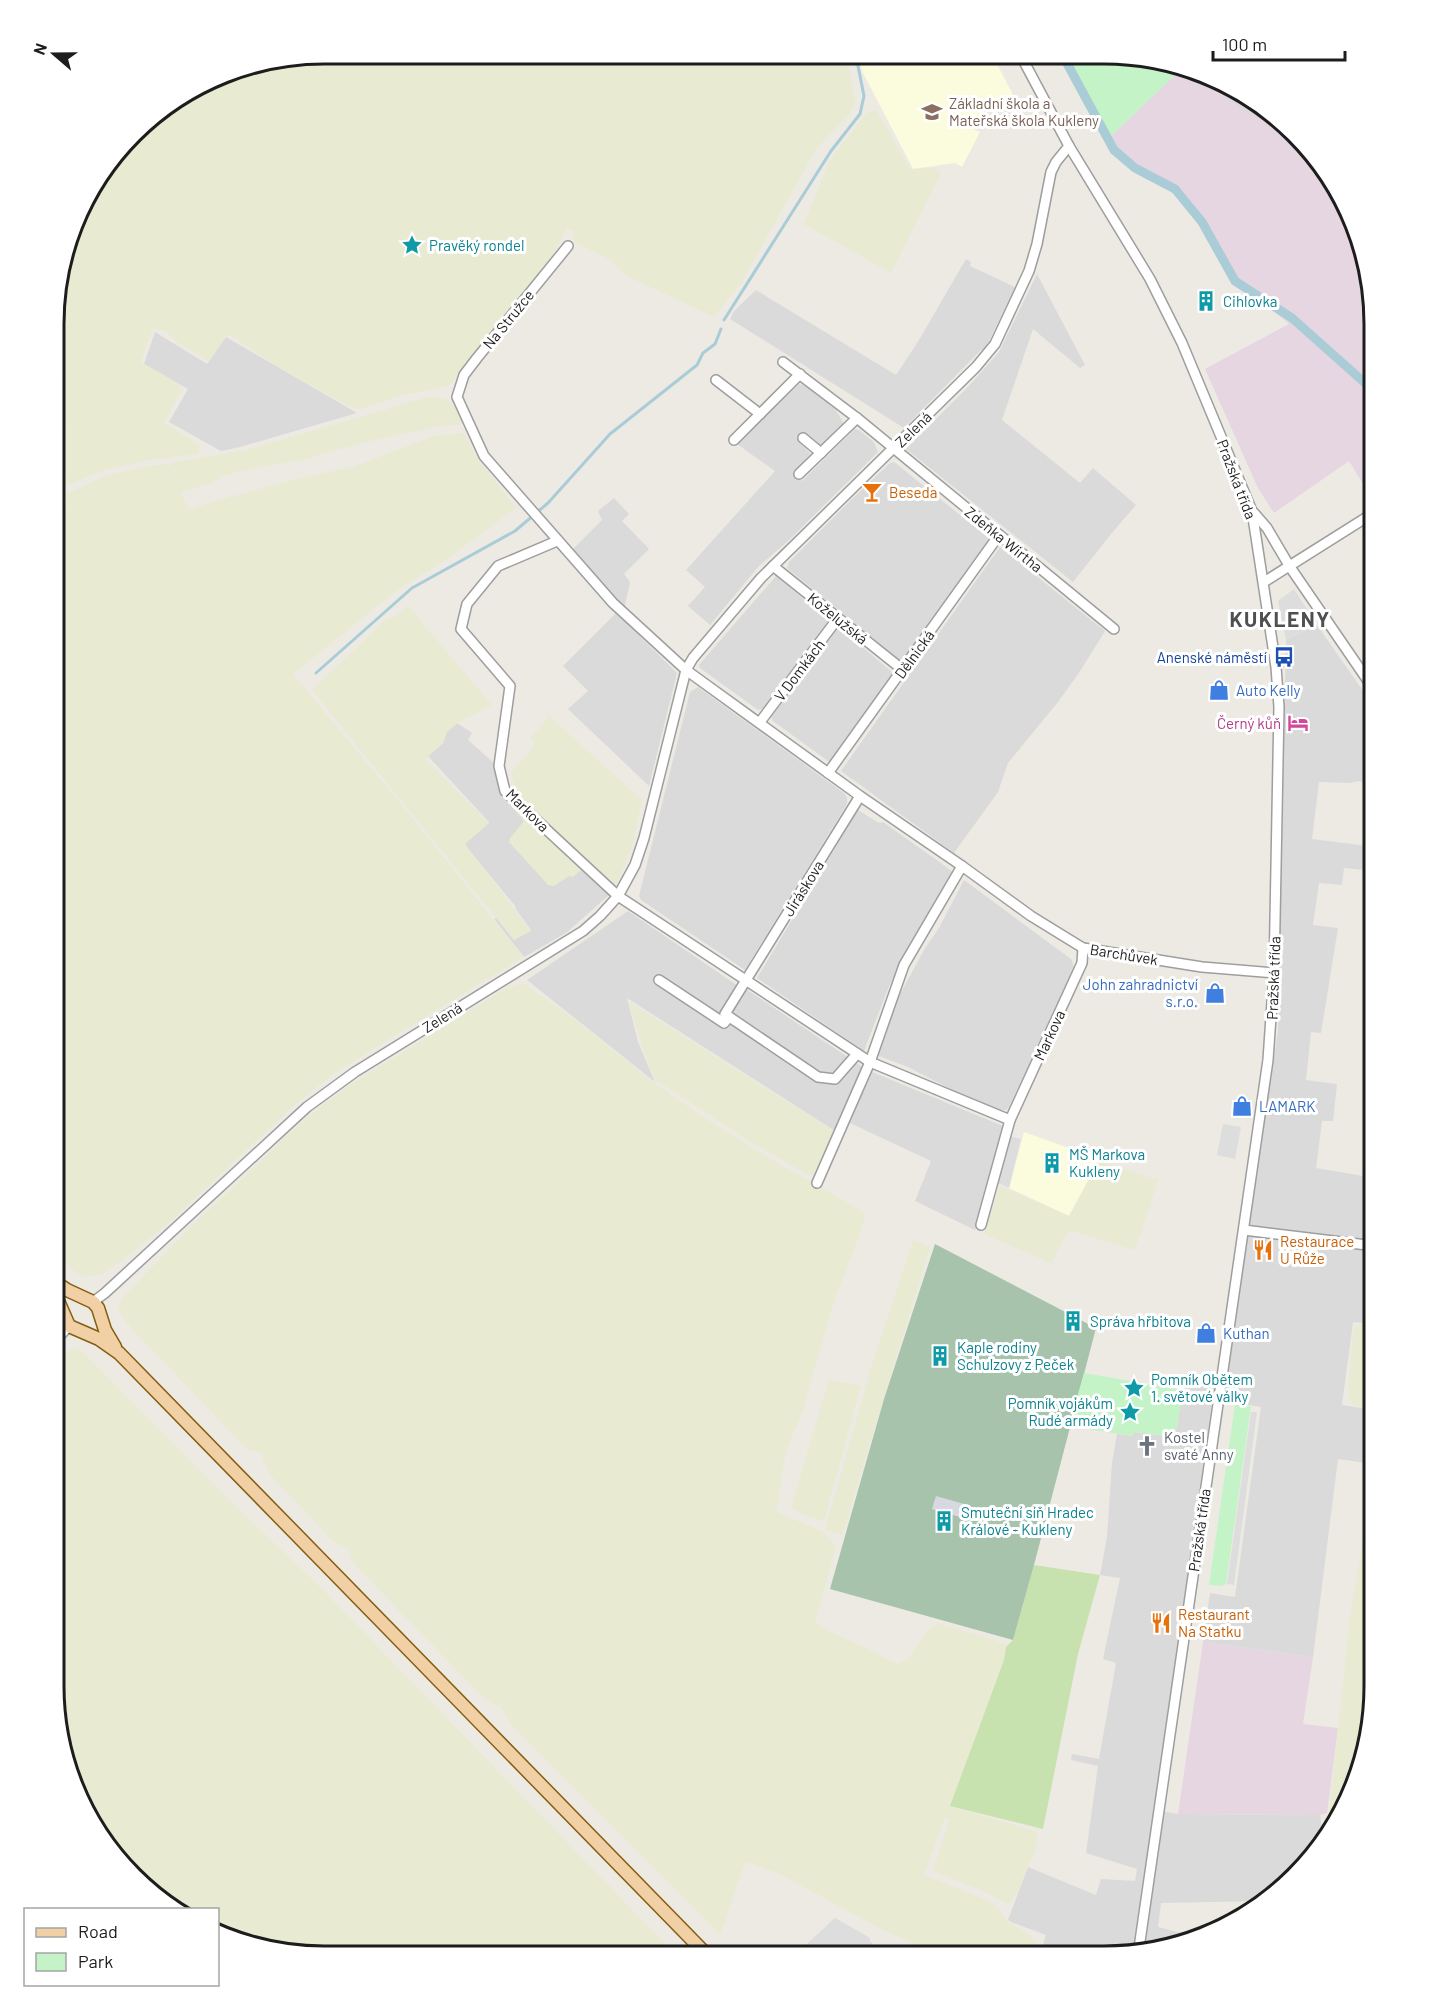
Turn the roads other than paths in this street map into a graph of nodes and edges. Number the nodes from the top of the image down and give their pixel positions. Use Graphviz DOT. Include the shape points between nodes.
graph roads {
  1 [pos="1025,64"];
  2 [pos="1069,146"];
  3 [pos="568,246"];
  4 [pos="783,362"];
  5 [pos="800,374"];
  6 [pos="716,380"];
  7 [pos="760,414"];
  8 [pos="857,418"];
  9 [pos="803,438"];
  10 [pos="734,440"];
  11 [pos="893,449"];
  12 [pos="821,453"];
  13 [pos="799,474"];
  14 [pos="1252,511"];
  15 [pos="1364,519"];
  16 [pos="999,535"];
  17 [pos="557,541"];
  18 [pos="773,566"];
  19 [pos="1290,567"];
  20 [pos="1264,582"];
  21 [pos="838,618"];
  22 [pos="1114,629"];
  23 [pos="686,670"];
  24 [pos="903,670"];
  25 [pos="1364,676"];
  26 [pos="760,722"];
  27 [pos="828,773"];
  28 [pos="860,796"];
  29 [pos="959,863"];
  30 [pos="618,896"];
  31 [pos="1083,948"];
  32 [pos="1274,973"];
  33 [pos="658,980"];
  34 [pos="746,980"];
  35 [pos="729,1017"];
  36 [pos="857,1054"];
  37 [pos="870,1062"];
  38 [pos="1010,1120"];
  39 [pos="817,1183"];
  40 [pos="981,1225"];
  41 [pos="1244,1230"];
  42 [pos="1364,1245"];
  43 [pos="64,1288"];
  44 [pos="92,1304"];
  45 [pos="64,1314"];
  46 [pos="67,1321"];
  47 [pos="64,1326"];
  48 [pos="84,1331"];
  49 [pos="119,1353"];
  50 [pos="1140,1943"];
  51 [pos="698,1946"];
  1 -- 2 [label="street, Pražská třída"];
  2 -- 11 [label="street, Zelená" via="1053,166 1034,258 995,344"];
  2 -- 14 [label="street, Pražská třída" via="1150,279 1182,343"];
  3 -- 17 [label="street, Na Stružce" via="470,366 457,397 484,456"];
  4 -- 5 [label="street, Zdeňka Wirtha"];
  5 -- 7 [label="street"];
  5 -- 8 [label="street, Zdeňka Wirtha"];
  6 -- 7 [label="street"];
  7 -- 10 [label="street"];
  8 -- 11 [label="street, Zdeňka Wirtha"];
  8 -- 12 [label="street"];
  9 -- 12 [label="street"];
  11 -- 16 [label="street, Zdeňka Wirtha"];
  11 -- 18 [label="street, Zelená"];
  12 -- 13 [label="street"];
  14 -- 19 [label="street"];
  14 -- 20 [label="street, Pražská třída"];
  15 -- 19 [label="street"];
  16 -- 22 [label="street, Zdeňka Wirtha"];
  16 -- 24 [label="street, Dělnická"];
  17 -- 23 [label="street" via="613,603"];
  17 -- 30 [label="street, Markova" via="498,566 467,604 461,629 510,686 499,766 505,791"];
  18 -- 21 [label="street, Koželužská"];
  18 -- 23 [label="street, Zelená" via="700,648"];
  19 -- 20 [label="street"];
  19 -- 25 [label="street"];
  20 -- 32 [label="street, Pražská třída" via="1279,706"];
  21 -- 24 [label="street, Koželužská"];
  21 -- 26 [label="street, V Domkách"];
  23 -- 26 [label="street"];
  23 -- 30 [label="street, Zelená" via="644,838"];
  24 -- 27 [label="street, Dělnická"];
  26 -- 27 [label="street"];
  27 -- 28 [label="street"];
  28 -- 29 [label="street"];
  28 -- 34 [label="street, Jiráskova"];
  29 -- 31 [label="street, Barchůvek" via="1031,916"];
  29 -- 37 [label="street" via="904,964"];
  30 -- 34 [label="street, Markova"];
  30 -- 44 [label="street, Zelená" via="583,931 364,1066 307,1107"];
  31 -- 32 [label="street, Barchůvek" via="1202,967"];
  31 -- 38 [label="street, Markova" via="1082,963"];
  32 -- 41 [label="street, Pražská třída" via="1268,1060"];
  33 -- 35 [label="street" via="724,1023"];
  34 -- 35 [label="street" via="725,1014"];
  34 -- 36 [label="street, Markova"];
  35 -- 36 [label="street" via="818,1077 836,1078"];
  36 -- 37 [label="street, Markova"];
  37 -- 38 [label="street, Markova"];
  37 -- 39 [label="street"];
  38 -- 40 [label="street, Markova"];
  41 -- 42 [label="street"];
  41 -- 50 [label="street, Pražská třída"];
  43 -- 44 [label="main road"];
  44 -- 46 [label="main road" via="79,1297 69,1302 65,1311"];
  44 -- 48 [label="main road" via="96,1323"];
  44 -- 49 [label="main road"];
  45 -- 46 [label="main road"];
  46 -- 47 [label="street"];
  46 -- 48 [label="main road" via="78,1331"];
  48 -- 49 [label="main road"];
  49 -- 51 [label="main road"];
}
